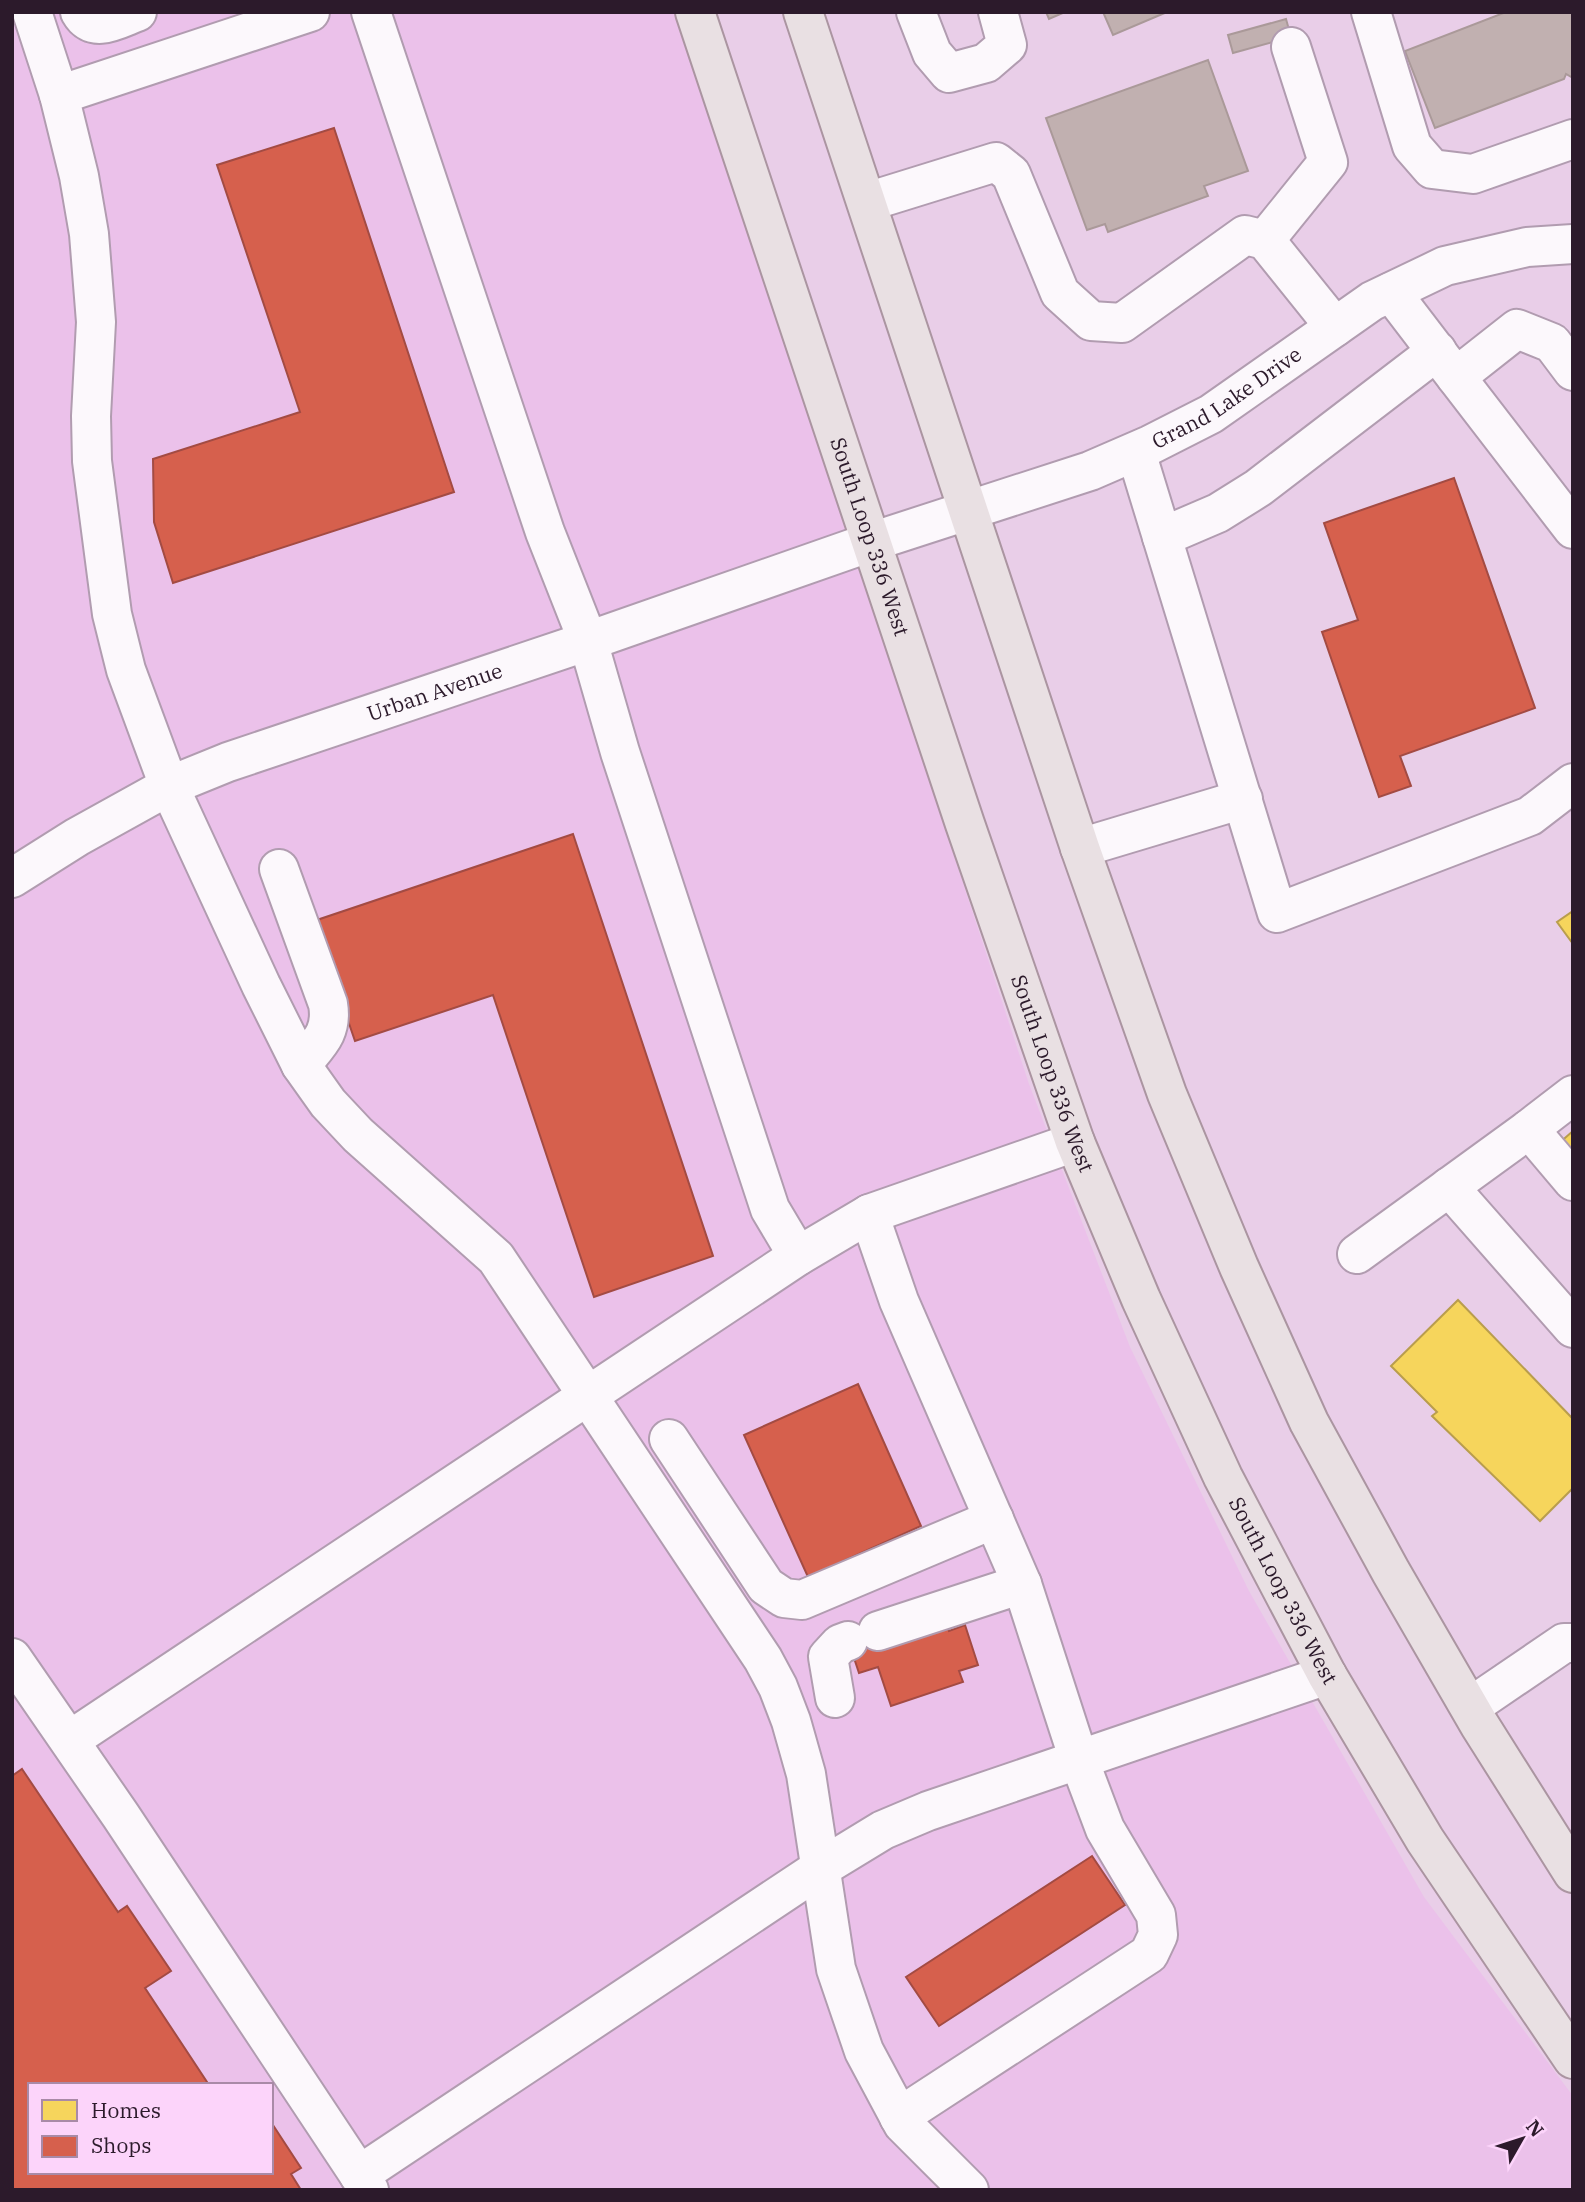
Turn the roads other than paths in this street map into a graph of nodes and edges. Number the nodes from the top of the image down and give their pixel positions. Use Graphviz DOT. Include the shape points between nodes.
graph roads {
  1 [pos="32,12"];
  2 [pos="79,12"];
  3 [pos="137,12"];
  4 [pos="310,12"];
  5 [pos="371,12"];
  6 [pos="695,12"];
  7 [pos="803,12"];
  8 [pos="916,12"];
  9 [pos="998,12"];
  10 [pos="1371,12"];
  11 [pos="1290,47"];
  12 [pos="59,95"];
  13 [pos="1573,139"];
  14 [pos="867,202"];
  15 [pos="1265,240"];
  16 [pos="1573,244"];
  17 [pos="1391,292"];
  18 [pos="1335,327"];
  19 [pos="1447,364"];
  20 [pos="1573,371"];
  21 [pos="1136,452"];
  22 [pos="970,511"];
  23 [pos="1573,528"];
  24 [pos="1162,537"];
  25 [pos="871,542"];
  26 [pos="589,641"];
  27 [pos="1573,783"];
  28 [pos="169,786"];
  29 [pos="1243,800"];
  30 [pos="1080,848"];
  31 [pos="279,869"];
  32 [pos="12,878"];
  33 [pos="301,1065"];
  34 [pos="1573,1095"];
  35 [pos="1529,1129"];
  36 [pos="1075,1142"];
  37 [pos="1573,1181"];
  38 [pos="1449,1187"];
  39 [pos="869,1214"];
  40 [pos="1357,1254"];
  41 [pos="798,1256"];
  42 [pos="1573,1328"];
  43 [pos="587,1397"];
  44 [pos="669,1439"];
  45 [pos="994,1519"];
  46 [pos="1022,1584"];
  47 [pos="1573,1643"];
  48 [pos="12,1658"];
  49 [pos="1327,1675"];
  50 [pos="835,1698"];
  51 [pos="1470,1707"];
  52 [pos="70,1740"];
  53 [pos="1079,1760"];
  54 [pos="819,1869"];
  55 [pos="1573,1873"];
  56 [pos="1573,2059"];
  57 [pos="899,2117"];
  58 [pos="364,2182"];
  59 [pos="969,2190"];
  1 -- 12 [label="street"];
  2 -- 3 [label="street" via="97,26"];
  4 -- 12 [label="street"];
  5 -- 26 [label="street" via="545,532"];
  6 -- 25 [label="main road, South Loop 336 West"];
  7 -- 14 [label="main road"];
  8 -- 9 [label="street" via="932,54 948,72 986,63 1007,45"];
  10 -- 13 [label="street" via="1412,146 1432,169 1473,174"];
  11 -- 15 [label="street" via="1328,162"];
  12 -- 28 [label="street" via="89,234 96,321 92,461 113,614 126,670"];
  14 -- 15 [label="street" via="996,162 1011,174 1060,293 1091,321 1122,323 1245,235"];
  14 -- 22 [label="main road"];
  15 -- 18 [label="street"];
  16 -- 17 [label="street, Grand Lake Drive" via="1527,247 1445,266"];
  17 -- 18 [label="street, Grand Lake Drive"];
  17 -- 19 [label="street"];
  18 -- 21 [label="street, Grand Lake Drive" via="1210,414"];
  19 -- 20 [label="street" via="1517,330 1552,343"];
  19 -- 23 [label="street"];
  19 -- 24 [label="street" via="1218,513"];
  21 -- 22 [label="street, Grand Lake Drive"];
  21 -- 24 [label="street"];
  22 -- 25 [label="street, Grand Lake Drive"];
  22 -- 30 [label="main road"];
  24 -- 29 [label="street"];
  25 -- 26 [label="street, Urban Avenue"];
  25 -- 36 [label="main road, South Loop 336 West"];
  26 -- 28 [label="street, Urban Avenue"];
  26 -- 41 [label="street" via="620,752 770,1209"];
  27 -- 29 [label="street" via="1530,816 1278,913"];
  28 -- 32 [label="street, Urban Avenue"];
  28 -- 33 [label="street"];
  29 -- 30 [label="street"];
  30 -- 51 [label="main road" via="1167,1094 1308,1422"];
  31 -- 33 [label="street" via="330,1019 326,1034"];
  33 -- 43 [label="street" via="358,1135 496,1258"];
  34 -- 35 [label="street"];
  35 -- 37 [label="street"];
  35 -- 38 [label="street"];
  36 -- 39 [label="street"];
  36 -- 49 [label="main road, South Loop 336 West" via="1223,1477"];
  38 -- 40 [label="street"];
  38 -- 42 [label="street"];
  39 -- 41 [label="street"];
  39 -- 45 [label="street" via="899,1301"];
  41 -- 43 [label="street"];
  43 -- 52 [label="street"];
  43 -- 54 [label="street" via="778,1687 806,1774"];
  44 -- 45 [label="street" via="766,1586 783,1598 802,1600"];
  45 -- 46 [label="street"];
  46 -- 50 [label="street" via="840,1644 828,1657"];
  46 -- 53 [label="street"];
  47 -- 51 [label="street" via="1564,1643"];
  48 -- 52 [label="street"];
  49 -- 53 [label="street"];
  49 -- 56 [label="main road, South Loop 336 West" via="1424,1840"];
  51 -- 55 [label="main road"];
  52 -- 58 [label="street"];
  53 -- 54 [label="street" via="928,1811 883,1830"];
  53 -- 57 [label="street" via="1105,1829 1156,1915 1158,1935 1149,1954"];
  54 -- 57 [label="street" via="845,1999 864,2051"];
  54 -- 58 [label="street"];
  57 -- 59 [label="street"];
}
